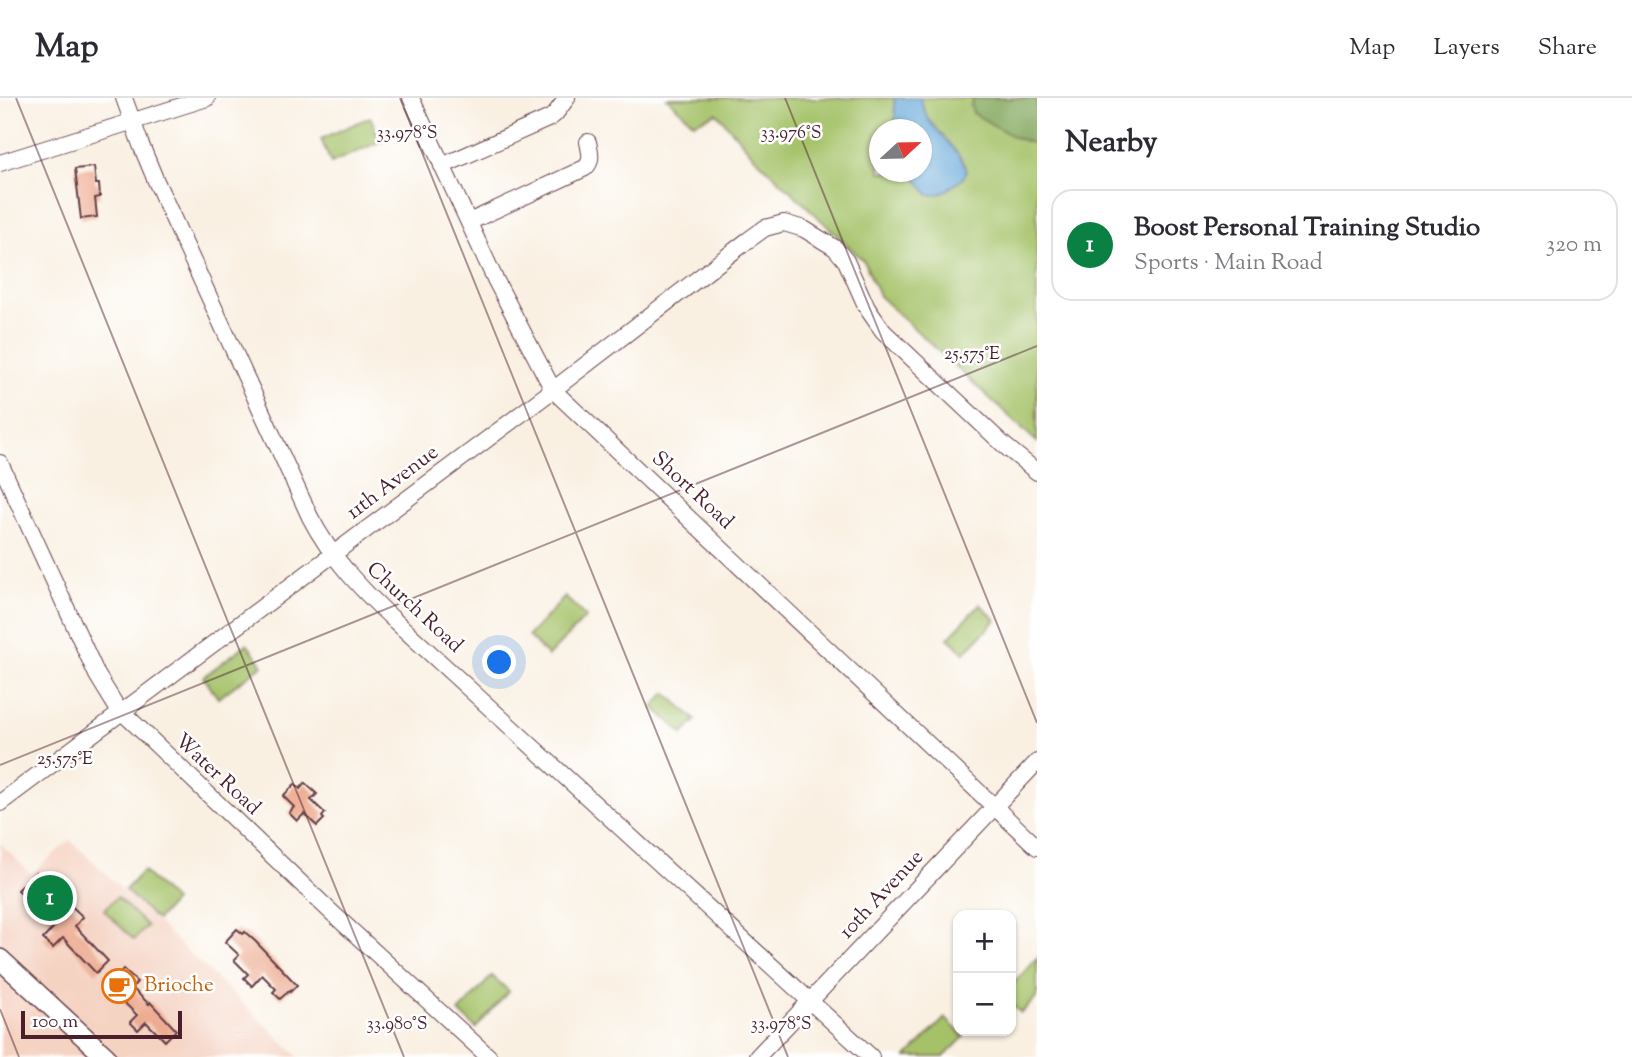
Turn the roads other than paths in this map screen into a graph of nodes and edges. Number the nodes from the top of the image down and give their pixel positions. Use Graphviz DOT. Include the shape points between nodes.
graph roads {
  1 [pos="124,98"];
  2 [pos="207,98"];
  3 [pos="411,98"];
  4 [pos="567,98"];
  5 [pos="133,122"];
  6 [pos="588,142"];
  7 [pos="0,163"];
  8 [pos="442,166"];
  9 [pos="469,222"];
  10 [pos="553,390"];
  11 [pos="0,463"];
  12 [pos="1037,472"];
  13 [pos="332,555"];
  14 [pos="121,711"];
  15 [pos="1037,762"];
  16 [pos="0,803"];
  17 [pos="993,807"];
  18 [pos="1037,847"];
  19 [pos="0,958"];
  20 [pos="811,1000"];
  21 [pos="106,1057"];
  22 [pos="489,1057"];
  23 [pos="757,1057"];
  24 [pos="871,1057"];
  1 -- 5 [label="street, Church Road"];
  2 -- 5 [label="street"];
  3 -- 8 [label="street, Short Road"];
  4 -- 8 [label="street" via="550,118"];
  5 -- 7 [label="street"];
  5 -- 13 [label="street, Church Road" via="310,517"];
  6 -- 9 [label="street" via="591,156 585,168"];
  8 -- 9 [label="street, Short Road"];
  9 -- 10 [label="street, Short Road"];
  10 -- 12 [label="street, 11th Avenue" via="765,228 789,223 835,248 879,326"];
  10 -- 13 [label="street, 11th Avenue"];
  10 -- 17 [label="street, Short Road"];
  11 -- 14 [label="street, Water Road" via="97,675"];
  13 -- 14 [label="street, 11th Avenue"];
  13 -- 20 [label="street, Church Road" via="368,596"];
  14 -- 16 [label="street, 11th Avenue"];
  14 -- 22 [label="street, Water Road"];
  15 -- 17 [label="street, 10th Avenue"];
  17 -- 18 [label="street, Short Road"];
  17 -- 20 [label="street, 10th Avenue"];
  19 -- 21 [label="main road"];
  20 -- 23 [label="street, 10th Avenue"];
  20 -- 24 [label="street, Church Road"];
}
